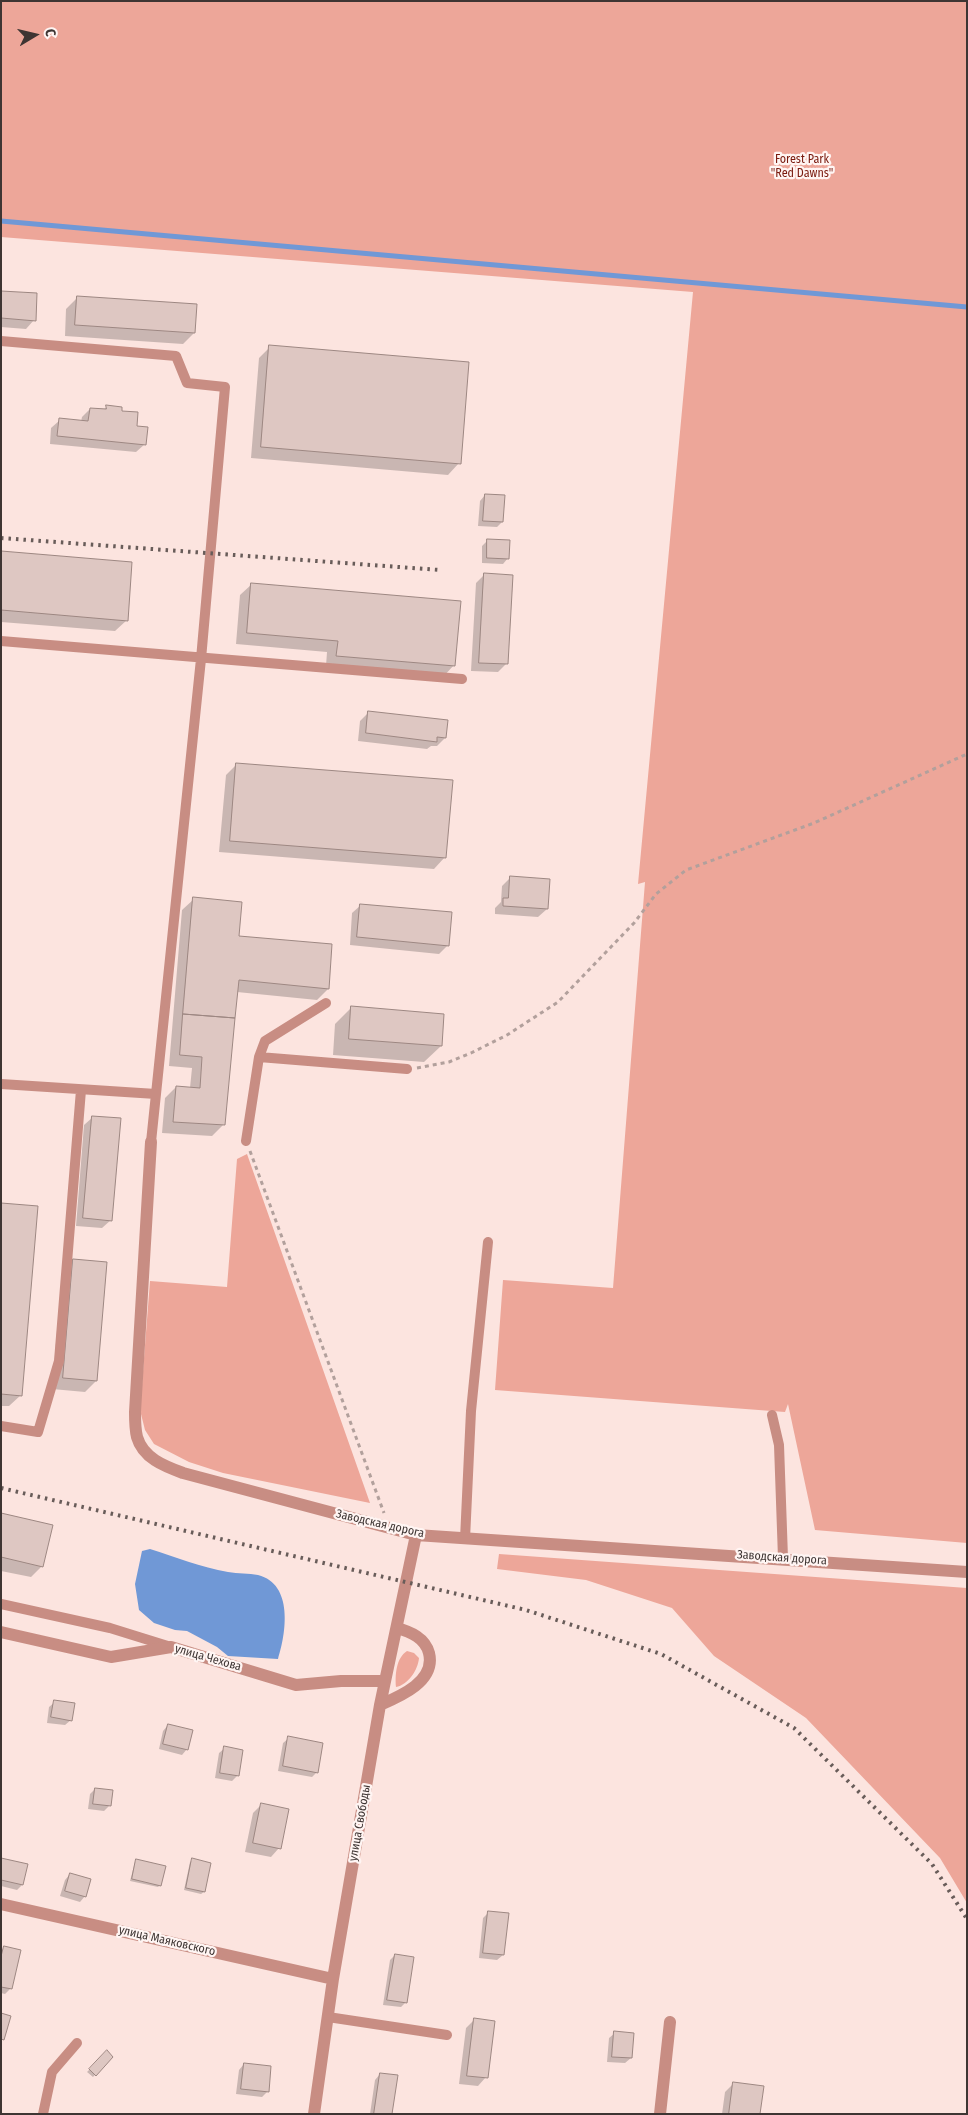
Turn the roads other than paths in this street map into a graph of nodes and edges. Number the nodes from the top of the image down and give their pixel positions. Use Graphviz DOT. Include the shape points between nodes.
graph roads {
  1 [pos="1,342"];
  2 [pos="1,641"];
  3 [pos="201,659"];
  4 [pos="462,679"];
  5 [pos="326,1003"];
  6 [pos="259,1057"];
  7 [pos="406,1069"];
  8 [pos="1,1084"];
  9 [pos="81,1090"];
  10 [pos="156,1094"];
  11 [pos="246,1141"];
  12 [pos="151,1142"];
  13 [pos="488,1242"];
  14 [pos="772,1415"];
  15 [pos="1,1426"];
  16 [pos="416,1534"];
  17 [pos="465,1539"];
  18 [pos="782,1558"];
  19 [pos="967,1572"];
  20 [pos="1,1604"];
  21 [pos="397,1628"];
  22 [pos="1,1632"];
  23 [pos="172,1647"];
  24 [pos="385,1680"];
  25 [pos="380,1706"];
  26 [pos="1,1904"];
  27 [pos="333,1979"];
  28 [pos="328,2017"];
  29 [pos="670,2022"];
  30 [pos="446,2035"];
  31 [pos="77,2043"];
  32 [pos="43,2114"];
  33 [pos="314,2114"];
  34 [pos="660,2114"];
  1 -- 3 [label="lane" via="176,356 187,383 225,388"];
  2 -- 3 [label="lane"];
  3 -- 4 [label="lane"];
  3 -- 10 [label="lane"];
  5 -- 6 [label="lane" via="265,1040"];
  6 -- 7 [label="lane"];
  6 -- 11 [label="lane"];
  8 -- 9 [label="lane"];
  9 -- 10 [label="lane"];
  9 -- 15 [label="lane" via="59,1361 38,1432"];
  10 -- 12 [label="lane"];
  12 -- 16 [label="street, Заводская дорога" via="135,1412 137,1437 147,1455 183,1473"];
  13 -- 17 [label="lane" via="471,1411"];
  14 -- 18 [label="lane" via="779,1445"];
  16 -- 17 [label="street, Заводская дорога"];
  16 -- 21 [label="street, улица Свободы"];
  17 -- 18 [label="street, Заводская дорога"];
  18 -- 19 [label="street, Заводская дорога"];
  20 -- 23 [label="lane" via="110,1628"];
  21 -- 24 [label="street, улица Свободы"];
  21 -- 25 [label="street" via="420,1638 428,1648 431,1660 428,1673 417,1684"];
  22 -- 23 [label="street, улица Чехова" via="111,1656"];
  23 -- 24 [label="street, улица Чехова" via="296,1685"];
  24 -- 25 [label="street, улица Свободы"];
  25 -- 27 [label="street, улица Свободы"];
  26 -- 27 [label="street, улица Маяковского"];
  27 -- 28 [label="street, улица Свободы"];
  28 -- 30 [label="lane"];
  28 -- 33 [label="street, улица Свободы"];
  29 -- 34 [label="street"];
  31 -- 32 [label="lane" via="52,2072"];
}
